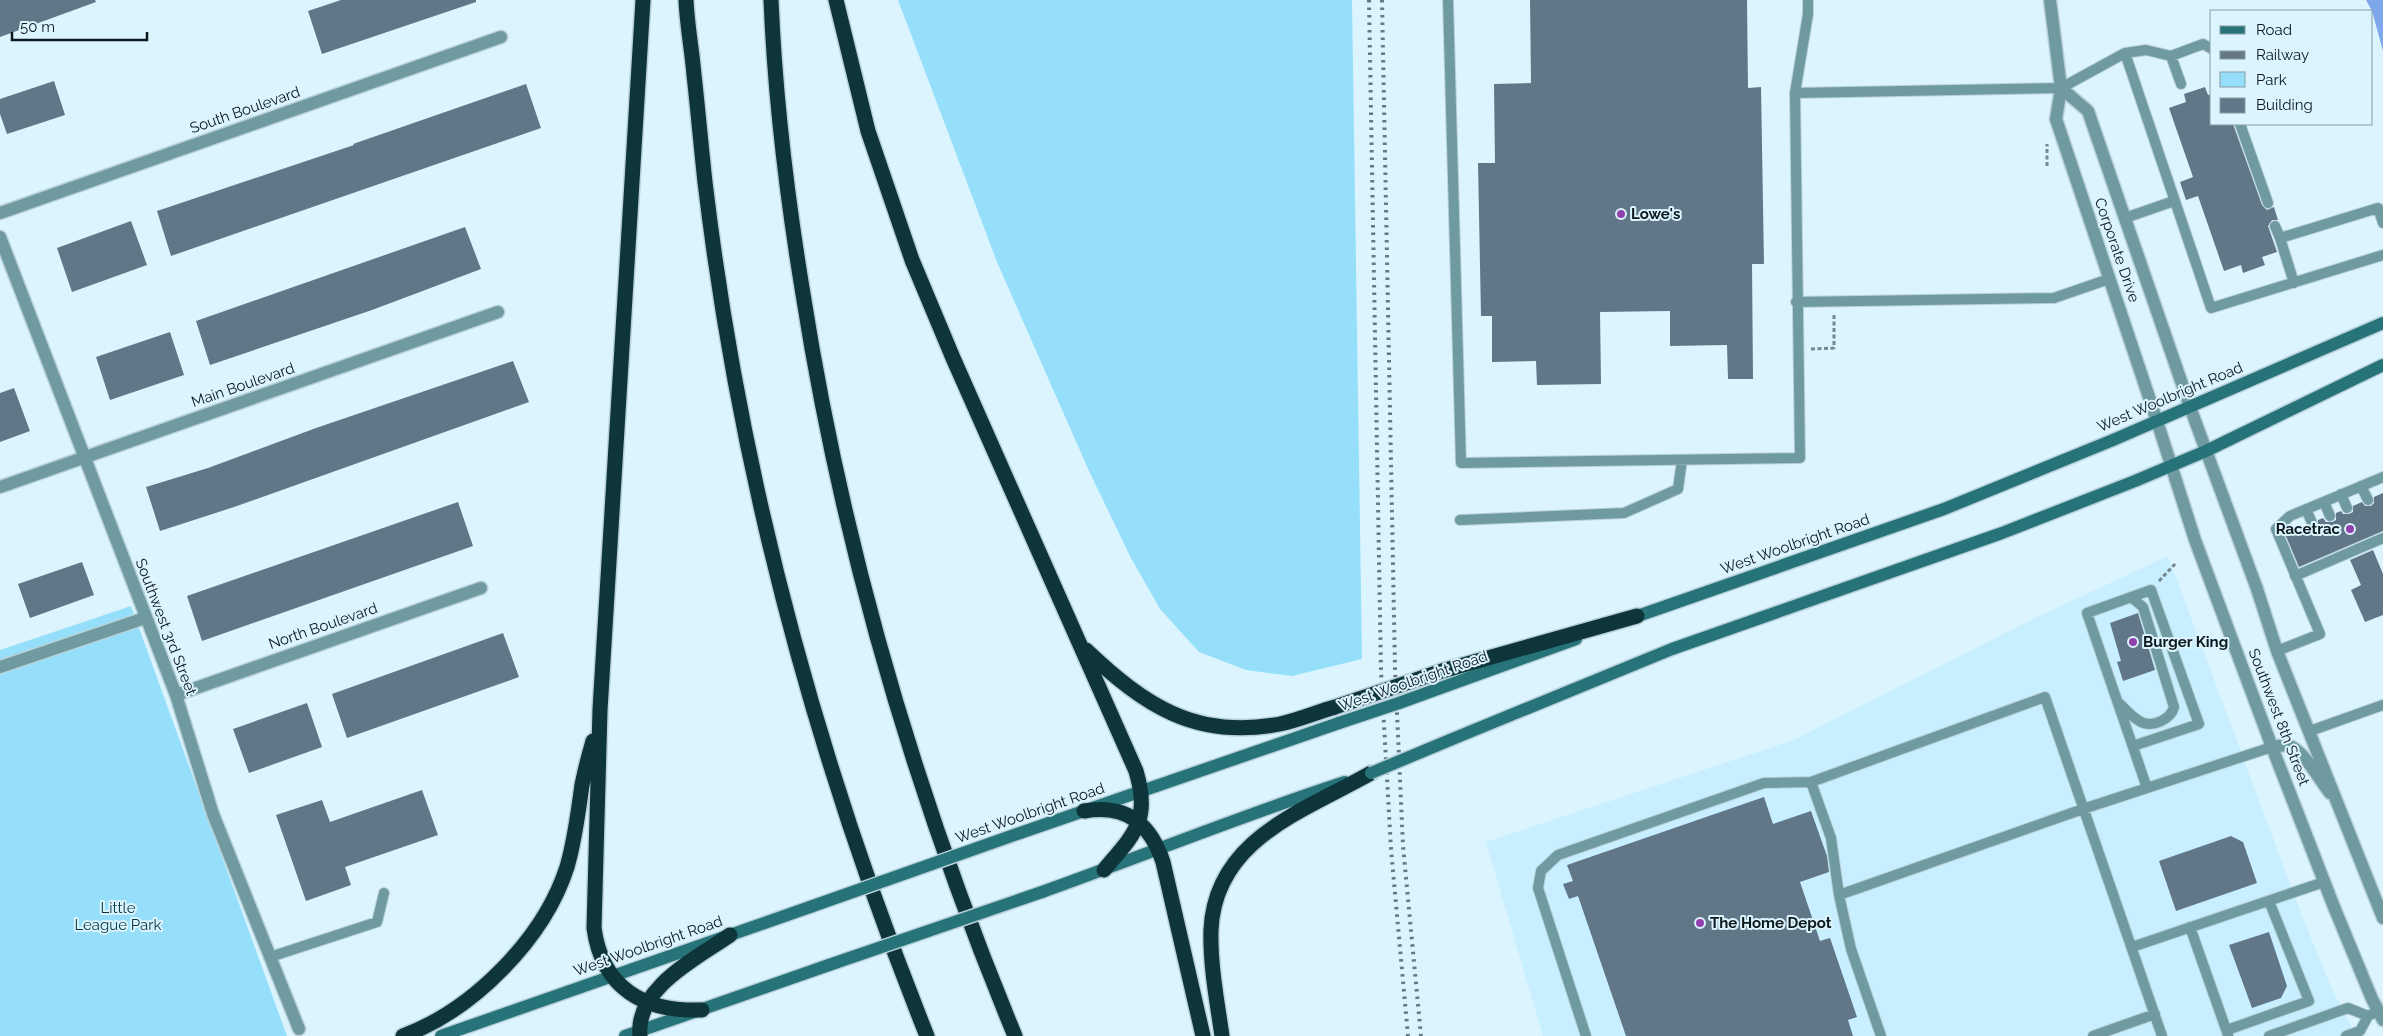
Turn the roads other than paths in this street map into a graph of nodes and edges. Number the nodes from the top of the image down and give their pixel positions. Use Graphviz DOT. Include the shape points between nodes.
graph roads {
  1 [pos="643,0"];
  2 [pos="686,0"];
  3 [pos="770,0"];
  4 [pos="836,0"];
  5 [pos="1448,0"];
  6 [pos="1808,0"];
  7 [pos="2050,0"];
  8 [pos="501,37"];
  9 [pos="2210,48"];
  10 [pos="2125,53"];
  11 [pos="2171,56"];
  12 [pos="2181,84"];
  13 [pos="2061,88"];
  14 [pos="1794,93"];
  15 [pos="2240,125"];
  16 [pos="2174,200"];
  17 [pos="2268,203"];
  18 [pos="0,214"];
  19 [pos="2125,218"];
  20 [pos="2383,223"];
  21 [pos="2276,226"];
  22 [pos="0,236"];
  23 [pos="2280,238"];
  24 [pos="2383,255"];
  25 [pos="2110,279"];
  26 [pos="2294,282"];
  27 [pos="1796,302"];
  28 [pos="498,312"];
  29 [pos="2383,323"];
  30 [pos="2383,365"];
  31 [pos="2190,407"];
  32 [pos="2157,421"];
  33 [pos="2206,451"];
  34 [pos="84,458"];
  35 [pos="1682,460"];
  36 [pos="2171,467"];
  37 [pos="2383,476"];
  38 [pos="2361,486"];
  39 [pos="0,487"];
  40 [pos="2341,494"];
  41 [pos="2368,500"];
  42 [pos="2324,502"];
  43 [pos="2348,508"];
  44 [pos="2306,509"];
  45 [pos="2330,516"];
  46 [pos="1460,520"];
  47 [pos="2312,523"];
  48 [pos="2383,536"];
  49 [pos="2295,576"];
  50 [pos="481,588"];
  51 [pos="2131,597"];
  52 [pos="1637,616"];
  53 [pos="145,618"];
  54 [pos="1080,644"];
  55 [pos="2277,651"];
  56 [pos="0,667"];
  57 [pos="176,694"];
  58 [pos="2118,703"];
  59 [pos="2383,705"];
  60 [pos="600,710"];
  61 [pos="2310,730"];
  62 [pos="2133,746"];
  63 [pos="2272,747"];
  64 [pos="1371,773"];
  65 [pos="1811,782"];
  66 [pos="1338,788"];
  67 [pos="2147,788"];
  68 [pos="1141,791"];
  69 [pos="2339,805"];
  70 [pos="2083,808"];
  71 [pos="1084,811"];
  72 [pos="1140,822"];
  73 [pos="1159,850"];
  74 [pos="1104,870"];
  75 [pos="2324,882"];
  76 [pos="384,893"];
  77 [pos="1839,895"];
  78 [pos="2269,901"];
  79 [pos="2383,918"];
  80 [pos="2190,927"];
  81 [pos="730,935"];
  82 [pos="2132,947"];
  83 [pos="270,957"];
  84 [pos="613,975"];
  85 [pos="647,1003"];
  86 [pos="702,1010"];
  87 [pos="2154,1014"];
  88 [pos="2378,1014"];
  89 [pos="299,1029"];
  90 [pos="2112,1033"];
  91 [pos="2228,1033"];
  92 [pos="635,1034"];
  93 [pos="403,1036"];
  94 [pos="441,1036"];
  95 [pos="927,1036"];
  96 [pos="1015,1036"];
  97 [pos="1203,1036"];
  98 [pos="1222,1036"];
  99 [pos="1586,1036"];
  100 [pos="1881,1036"];
  101 [pos="2093,1036"];
  102 [pos="2162,1036"];
  103 [pos="2269,1036"];
  104 [pos="2346,1036"];
  1 -- 60 [label="highway"];
  2 -- 95 [label="highway" via="716,266 737,397 764,522 795,649 832,775"];
  3 -- 96 [label="highway" via="782,139 799,268 820,396 847,523 917,772 960,897"];
  4 -- 54 [label="highway" via="868,131 902,235 937,323"];
  5 -- 35 [label="lane" via="1462,463"];
  6 -- 14 [label="lane"];
  7 -- 13 [label="street, Corporate Drive"];
  8 -- 18 [label="street, South Boulevard"];
  9 -- 11 [label="lane" via="2203,44"];
  10 -- 11 [label="lane" via="2146,50"];
  10 -- 13 [label="lane"];
  10 -- 16 [label="lane"];
  11 -- 12 [label="lane"];
  13 -- 14 [label="lane"];
  13 -- 19 [label="street, Corporate Drive" via="2088,111"];
  13 -- 25 [label="street, Corporate Drive" via="2056,119"];
  14 -- 27 [label="lane"];
  15 -- 17 [label="lane"];
  16 -- 19 [label="lane"];
  16 -- 26 [label="lane" via="2211,308"];
  19 -- 31 [label="street, Corporate Drive"];
  20 -- 23 [label="lane" via="2378,208"];
  21 -- 23 [label="lane"];
  22 -- 34 [label="street, Southwest 3rd Street"];
  23 -- 26 [label="lane"];
  24 -- 26 [label="lane"];
  25 -- 27 [label="lane" via="2054,298"];
  25 -- 32 [label="street, Corporate Drive"];
  27 -- 35 [label="lane" via="1800,458"];
  28 -- 34 [label="street, Main Boulevard"];
  29 -- 31 [label="main road, West Woolbright Road"];
  30 -- 33 [label="main road"];
  31 -- 32 [label="main road, West Woolbright Road"];
  31 -- 33 [label="street, Southwest 8th Street"];
  32 -- 36 [label="street, Southwest 8th Street"];
  32 -- 52 [label="main road, West Woolbright Road" via="1944,509"];
  33 -- 36 [label="main road"];
  33 -- 55 [label="street, Southwest 8th Street"];
  34 -- 39 [label="street, Main Boulevard"];
  34 -- 53 [label="street, Southwest 3rd Street"];
  35 -- 46 [label="lane" via="1678,489 1624,513"];
  36 -- 63 [label="street, Southwest 8th Street" via="2194,540"];
  36 -- 64 [label="main road, bridge" via="2002,533 1672,649"];
  37 -- 38 [label="lane"];
  38 -- 40 [label="lane"];
  38 -- 41 [label="lane"];
  40 -- 42 [label="lane"];
  40 -- 43 [label="lane"];
  42 -- 44 [label="lane"];
  42 -- 45 [label="lane"];
  44 -- 47 [label="lane"];
  44 -- 49 [label="lane" via="2290,516 2276,529"];
  48 -- 49 [label="lane"];
  49 -- 55 [label="lane" via="2320,634"];
  50 -- 57 [label="street, North Boulevard"];
  51 -- 58 [label="lane" via="2087,612"];
  51 -- 58 [label="lane" via="2143,607 2174,707 2167,718 2150,723 2141,722"];
  51 -- 62 [label="lane" via="2151,590 2199,724"];
  52 -- 54 [label="highway, bridge" via="1442,670 1268,726 1231,727 1194,722 1162,710 1114,677"];
  52 -- 68 [label="main road, West Woolbright Road, bridge" via="1513,664"];
  53 -- 56 [label="street"];
  53 -- 57 [label="street, Southwest 3rd Street"];
  54 -- 68 [label="highway" via="1134,766"];
  55 -- 61 [label="street, Southwest 8th Street"];
  57 -- 83 [label="street, Southwest 3rd Street" via="213,814"];
  58 -- 62 [label="lane"];
  59 -- 61 [label="lane"];
  60 -- 84 [label="highway" via="594,928 599,953"];
  60 -- 93 [label="highway" via="582,784 573,846 548,909 534,932 486,984 442,1018"];
  61 -- 69 [label="street, Southwest 8th Street"];
  62 -- 67 [label="lane"];
  63 -- 67 [label="lane"];
  63 -- 69 [label="street" via="2291,747 2301,755"];
  63 -- 75 [label="street, Southwest 8th Street"];
  64 -- 66 [label="highway"];
  65 -- 70 [label="lane" via="2045,697"];
  65 -- 77 [label="lane" via="1831,838"];
  65 -- 99 [label="lane" via="1764,784 1558,855 1541,871 1538,888"];
  66 -- 73 [label="main road" via="1296,797"];
  66 -- 98 [label="highway" via="1263,833 1230,868 1223,882 1213,912 1211,943"];
  67 -- 70 [label="lane"];
  68 -- 71 [label="main road, West Woolbright Road"];
  68 -- 72 [label="highway"];
  69 -- 79 [label="street, Southwest 8th Street"];
  70 -- 77 [label="lane"];
  70 -- 82 [label="lane"];
  71 -- 72 [label="highway" via="1110,810"];
  71 -- 81 [label="main road, West Woolbright Road, bridge"];
  72 -- 73 [label="highway"];
  72 -- 74 [label="highway" via="1135,833"];
  73 -- 74 [label="main road"];
  73 -- 97 [label="highway"];
  74 -- 86 [label="main road, bridge"];
  75 -- 78 [label="lane"];
  75 -- 88 [label="street, Southwest 8th Street"];
  76 -- 83 [label="lane" via="377,922"];
  77 -- 100 [label="lane" via="1850,949"];
  78 -- 80 [label="lane"];
  78 -- 91 [label="lane" via="2309,1001"];
  80 -- 82 [label="lane"];
  80 -- 91 [label="lane"];
  81 -- 84 [label="main road, West Woolbright Road"];
  81 -- 85 [label="highway" via="659,986"];
  82 -- 87 [label="lane"];
  83 -- 89 [label="street, Southwest 3rd Street"];
  84 -- 85 [label="highway"];
  84 -- 94 [label="main road, West Woolbright Road"];
  85 -- 86 [label="highway" via="671,1010"];
  85 -- 92 [label="highway"];
  86 -- 92 [label="main road"];
  87 -- 90 [label="lane"];
  87 -- 102 [label="lane"];
  88 -- 103 [label="lane" via="2348,1008"];
  88 -- 104 [label="lane" via="2360,1031"];
  90 -- 101 [label="lane"];
}
